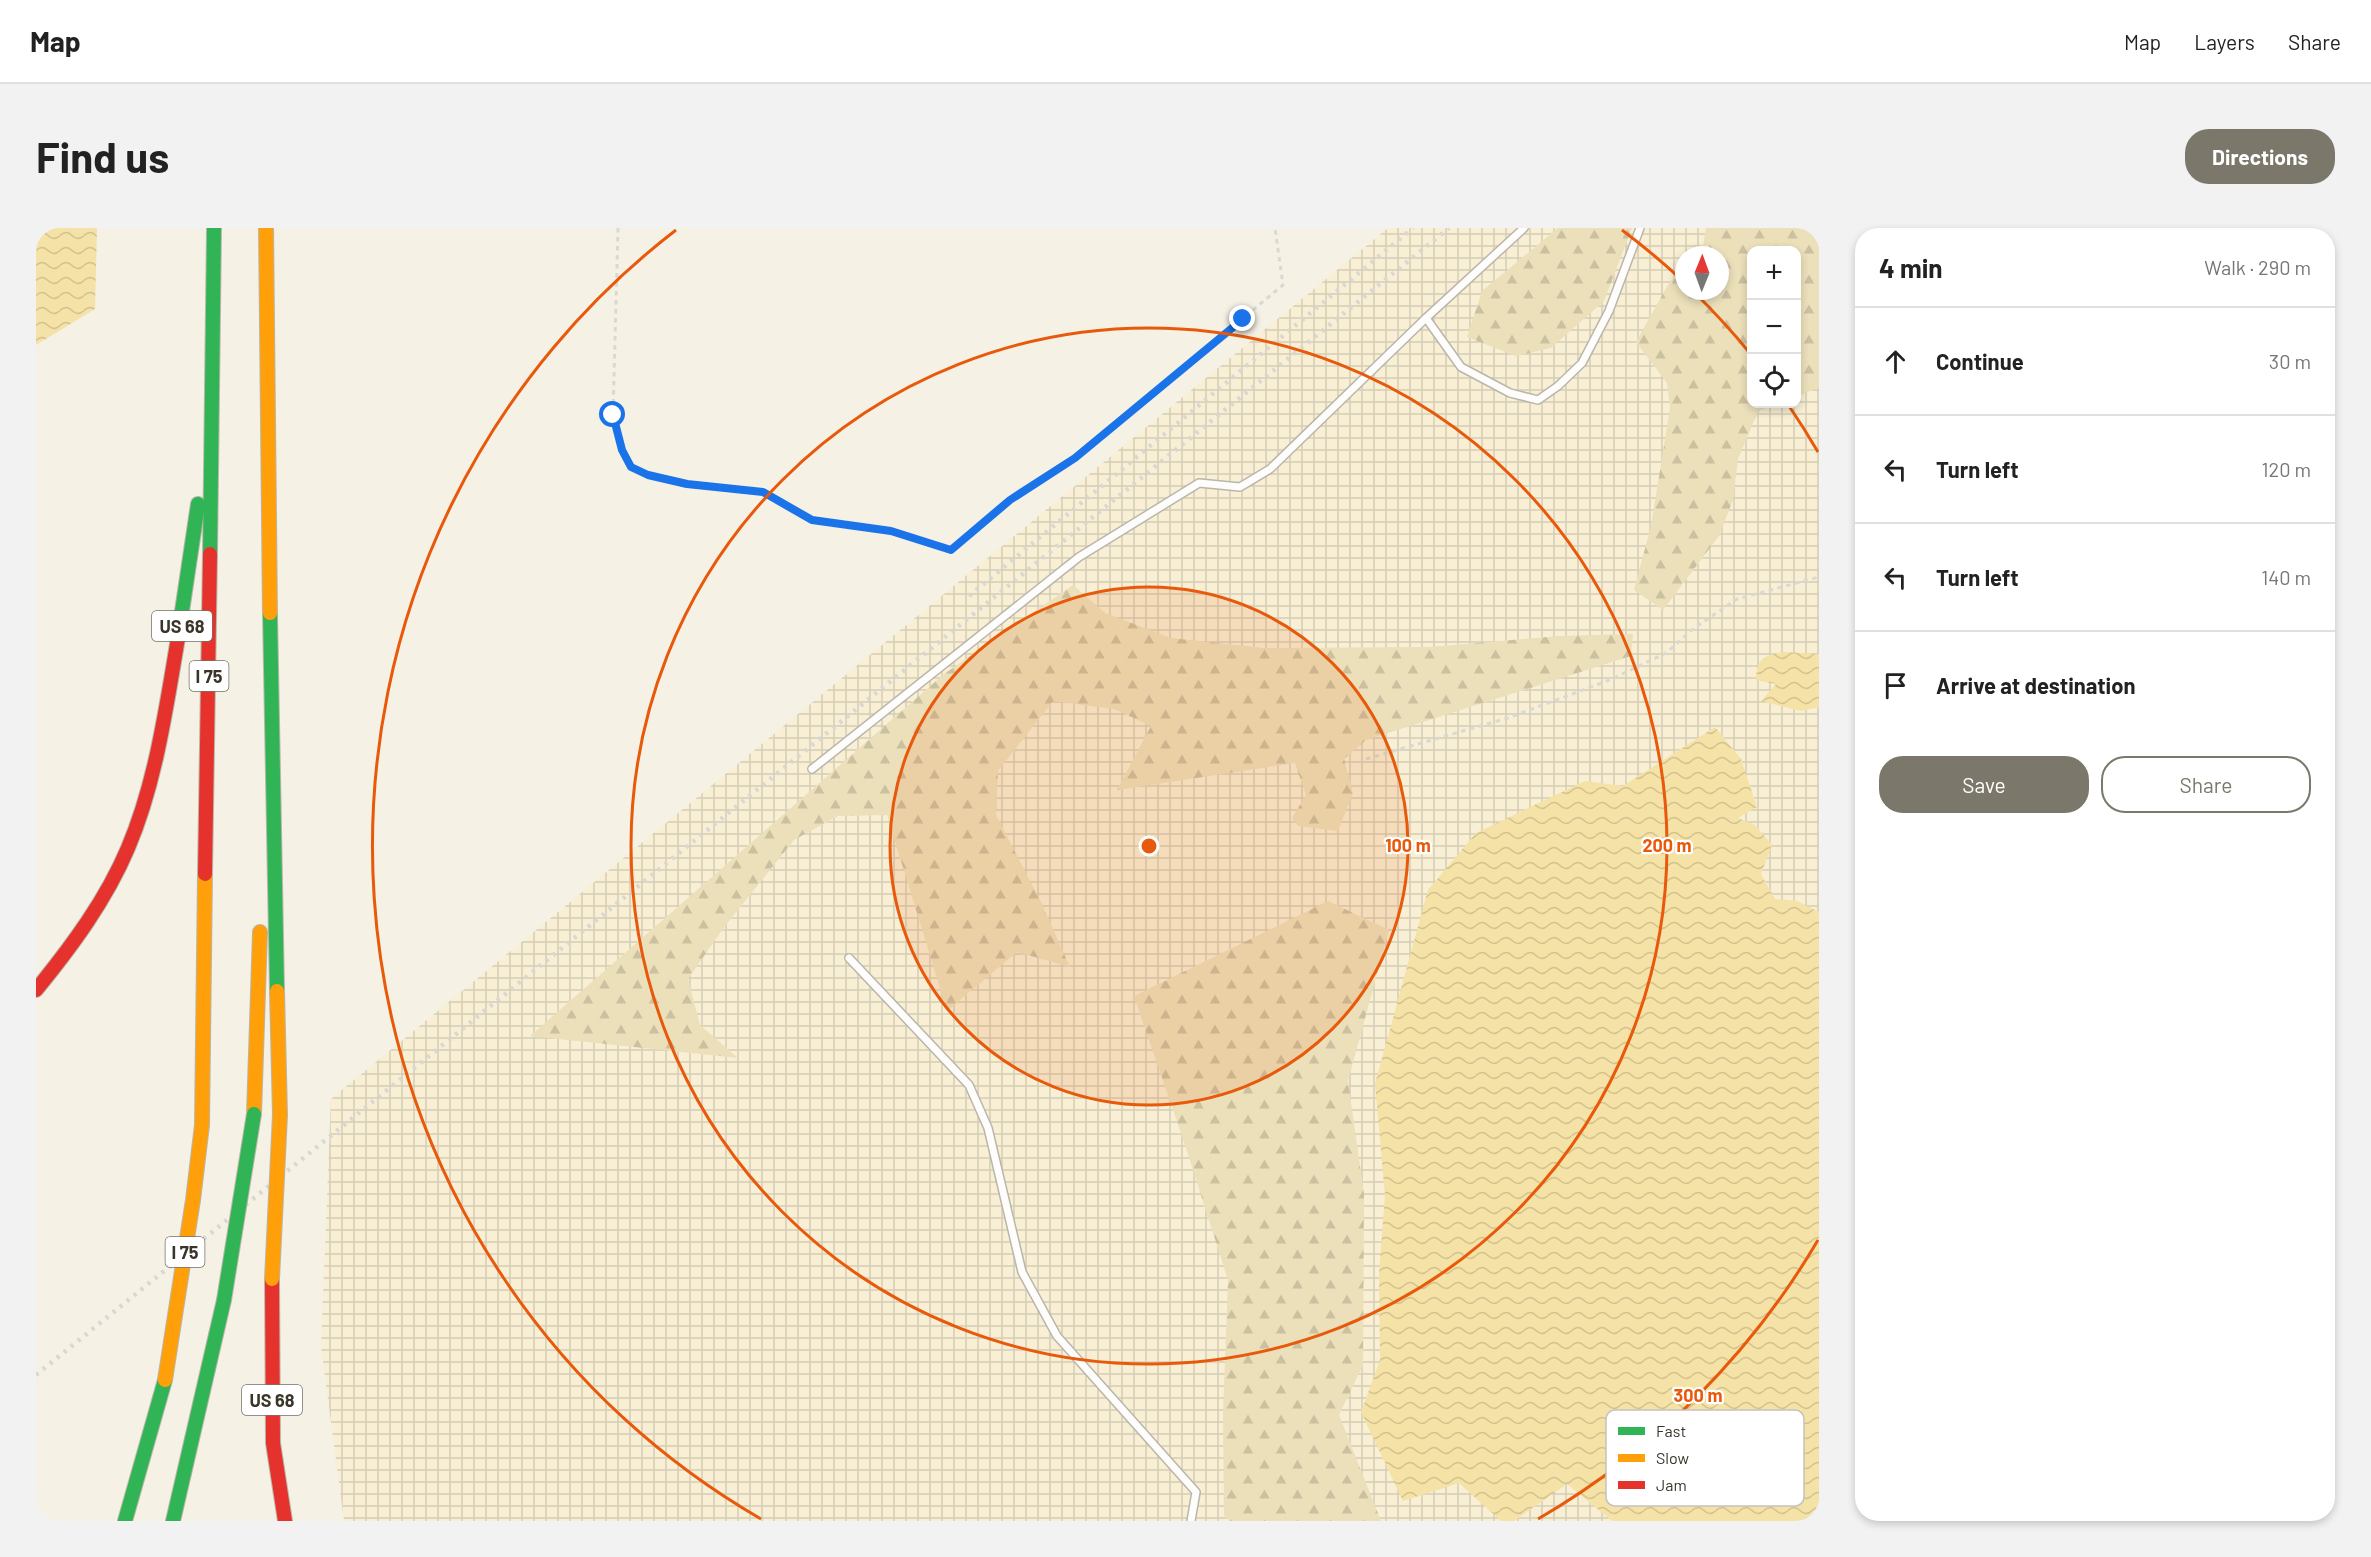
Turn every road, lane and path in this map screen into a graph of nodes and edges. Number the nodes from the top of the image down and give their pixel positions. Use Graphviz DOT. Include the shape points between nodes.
graph roads {
  1 [pos="213,228"];
  2 [pos="266,228"];
  3 [pos="618,228"];
  4 [pos="1275,228"];
  5 [pos="1524,228"];
  6 [pos="1640,228"];
  7 [pos="1426,318"];
  8 [pos="1819,577"];
  9 [pos="270,644"];
  10 [pos="1366,759"];
  11 [pos="812,769"];
  12 [pos="261,891"];
  13 [pos="261,914"];
  14 [pos="849,958"];
  15 [pos="36,990"];
  16 [pos="125,1521"];
  17 [pos="173,1521"];
  18 [pos="285,1521"];
  19 [pos="1191,1521"];
  1 -- 15 [label="highway, US 68" via="206,440 180,633 155,763 137,825 116,873 87,924"];
  1 -- 16 [label="highway, I 75, bridge" via="202,1125 165,1380"];
  2 -- 9 [label="highway"];
  3 -- 4 [label="path" via="613,415 631,467 687,484 763,492 812,520 891,531 951,550 1010,500 1075,458 1283,285"];
  5 -- 7 [label="lane"];
  6 -- 7 [label="lane" via="1609,312 1582,363 1538,400 1510,393 1461,367"];
  7 -- 11 [label="lane" via="1270,469 1240,487 1199,483 1079,557"];
  8 -- 10 [label="path" via="1737,599 1666,653 1612,679 1509,718"];
  9 -- 12 [label="highway"];
  9 -- 18 [label="highway, US 68, bridge" via="280,1115 272,1279 273,1443"];
  13 -- 17 [label="highway, I 75, bridge" via="254,1114 224,1300"];
  14 -- 19 [label="lane" via="969,1084 988,1128 1022,1272 1057,1336 1196,1492"];
}
